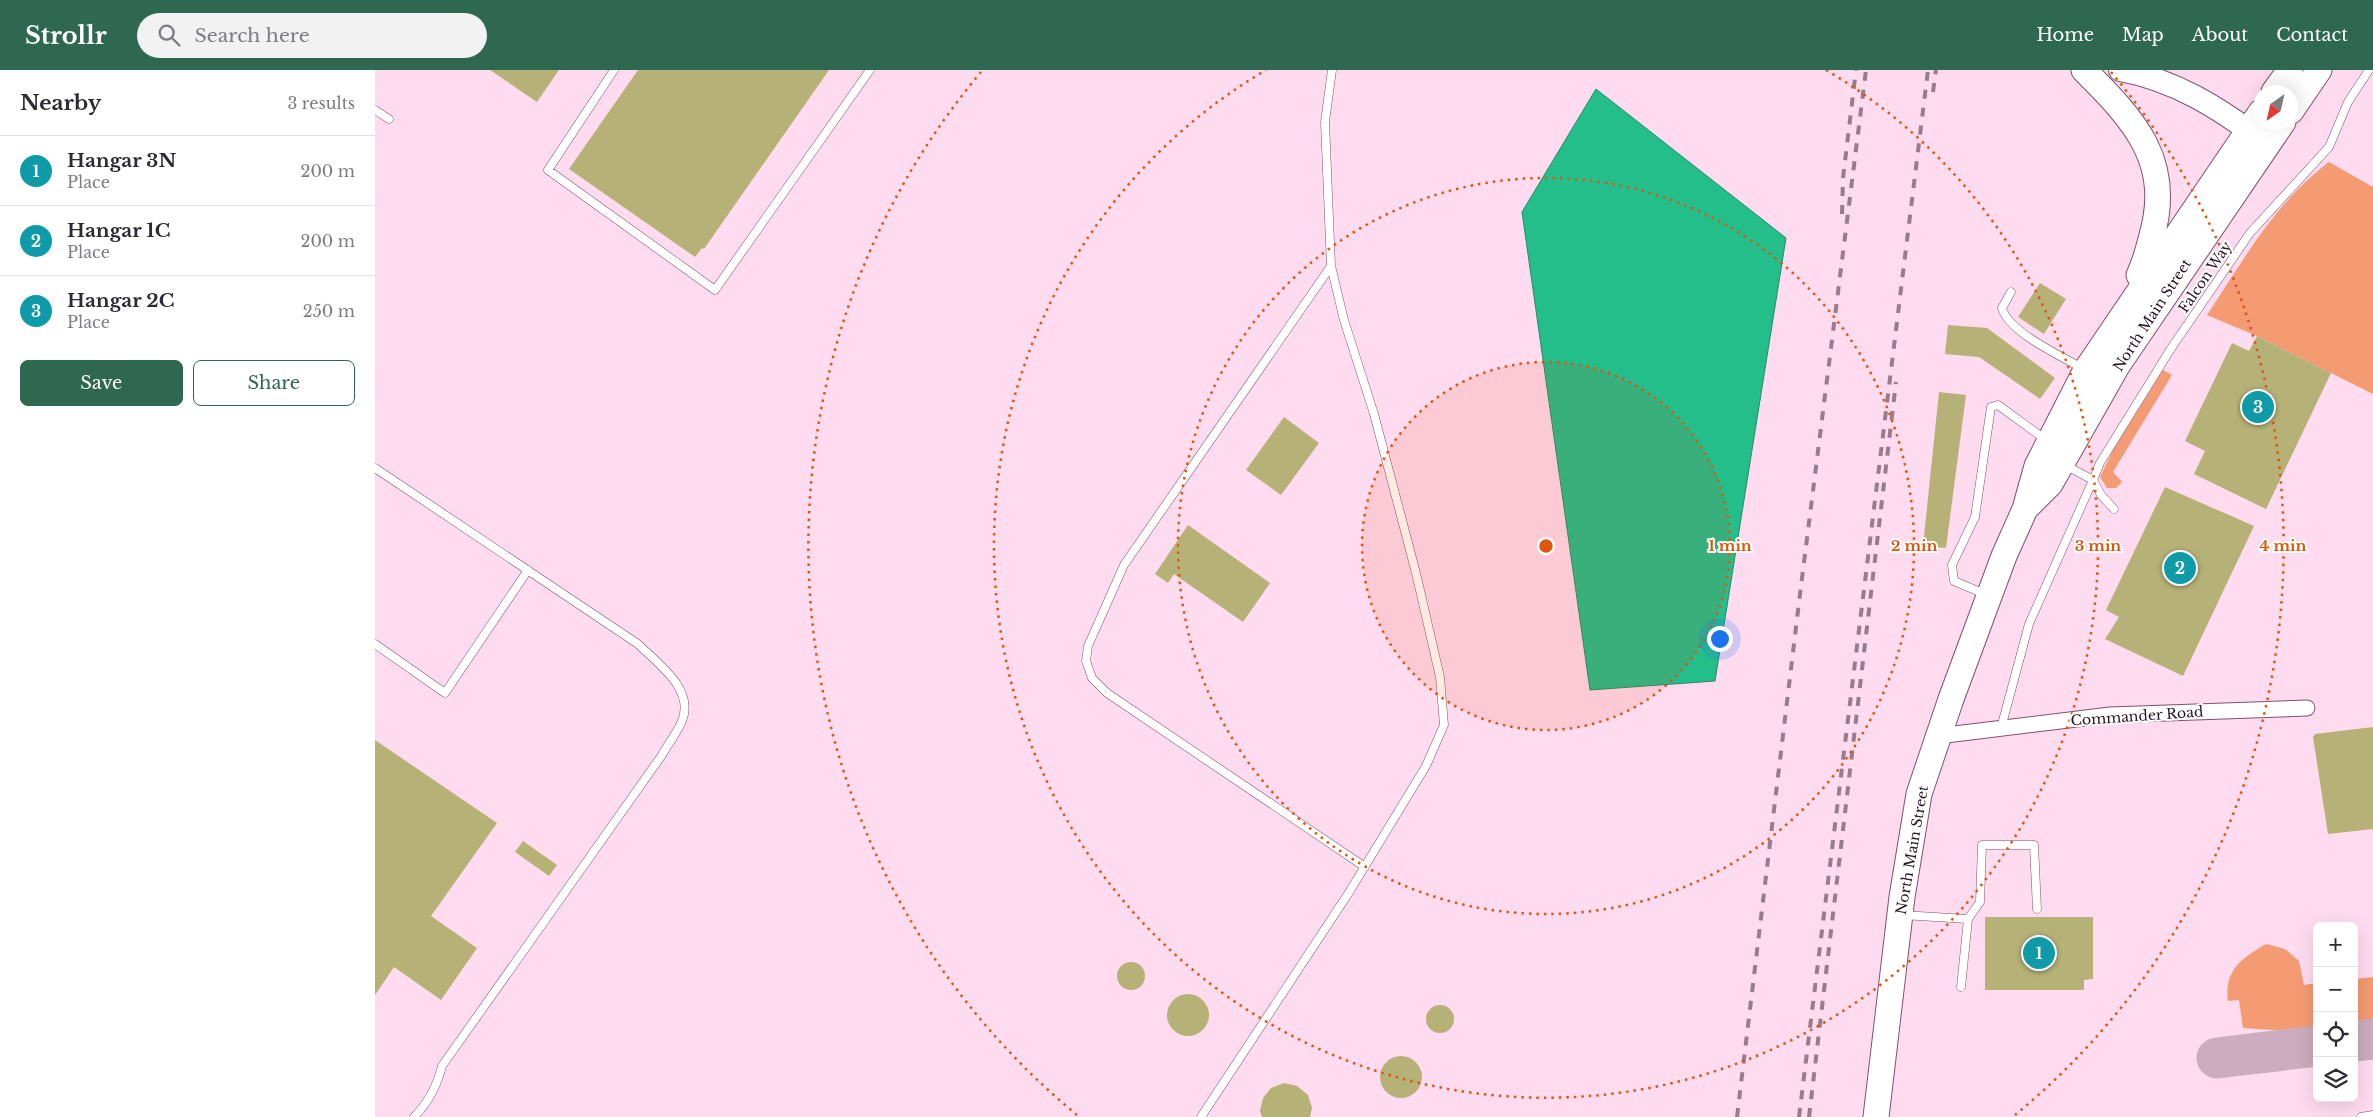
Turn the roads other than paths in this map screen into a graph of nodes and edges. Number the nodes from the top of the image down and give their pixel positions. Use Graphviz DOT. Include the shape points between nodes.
graph roads {
  1 [pos="614,70"];
  2 [pos="870,70"];
  3 [pos="1332,70"];
  4 [pos="2084,70"];
  5 [pos="2120,70"];
  6 [pos="2290,70"];
  7 [pos="2319,70"];
  8 [pos="2369,70"];
  9 [pos="2279,85"];
  10 [pos="2298,101"];
  11 [pos="375,110"];
  12 [pos="389,119"];
  13 [pos="2253,121"];
  14 [pos="2253,122"];
  15 [pos="2259,130"];
  16 [pos="2278,130"];
  17 [pos="2268,144"];
  18 [pos="1331,266"];
  19 [pos="2011,292"];
  20 [pos="2086,370"];
  21 [pos="2056,453"];
  22 [pos="375,468"];
  23 [pos="2093,480"];
  24 [pos="2114,508"];
  25 [pos="527,570"];
  26 [pos="1989,596"];
  27 [pos="375,644"];
  28 [pos="2307,708"];
  29 [pos="2001,728"];
  30 [pos="1938,736"];
  31 [pos="1365,867"];
  32 [pos="2037,909"];
  33 [pos="1900,915"];
  34 [pos="1968,919"];
  35 [pos="1961,987"];
  36 [pos="2373,1115"];
  37 [pos="414,1117"];
  38 [pos="1201,1117"];
  39 [pos="1876,1117"];
  40 [pos="2361,1117"];
  1 -- 2 [label="lane" via="548,170 715,290"];
  3 -- 18 [label="lane" via="1325,122"];
  4 -- 20 [label="main road" via="2132,122 2155,165 2159,184 2155,227 2143,268"];
  5 -- 13 [label="main road" via="2171,84 2222,110"];
  6 -- 9 [label="main road"];
  7 -- 10 [label="main road"];
  8 -- 23 [label="lane, Falcon Way" via="2348,102 2329,147 2250,233 2131,411"];
  11 -- 12 [label="lane"];
  14 -- 20 [label="main road, North Main Street"];
  15 -- 17 [label="main road"];
  16 -- 17 [label="main road, North Main Street"];
  17 -- 21 [label="main road, North Main Street"];
  18 -- 31 [label="lane" via="1416,573 1444,704 1444,725 1426,766"];
  18 -- 31 [label="lane" via="1124,564 1088,646 1086,662 1092,678 1107,693"];
  19 -- 20 [label="lane" via="2002,308 2004,317 2016,328"];
  20 -- 21 [label="main road, North Main Street"];
  21 -- 23 [label="lane"];
  21 -- 26 [label="main road, North Main Street" via="2037,466 2025,509"];
  21 -- 26 [label="lane" via="1998,404 1991,407 1975,517 1952,565 1954,581"];
  22 -- 25 [label="lane"];
  23 -- 24 [label="lane" via="2101,495"];
  23 -- 29 [label="lane, Falcon Way" via="2029,624"];
  25 -- 27 [label="lane" via="445,693"];
  25 -- 37 [label="lane" via="638,644 670,676 682,693 686,706 682,721 662,755 442,1066 437,1086"];
  26 -- 30 [label="main road, North Main Street"];
  28 -- 29 [label="street, Commander Road" via="2110,715"];
  29 -- 30 [label="street, Commander Road"];
  30 -- 33 [label="main road, North Main Street" via="1919,794"];
  31 -- 38 [label="lane"];
  32 -- 34 [label="lane" via="2034,844 1982,845 1980,902"];
  33 -- 34 [label="lane"];
  33 -- 39 [label="main road, North Main Street"];
  34 -- 35 [label="lane"];
  36 -- 40 [label="lane"];
}
